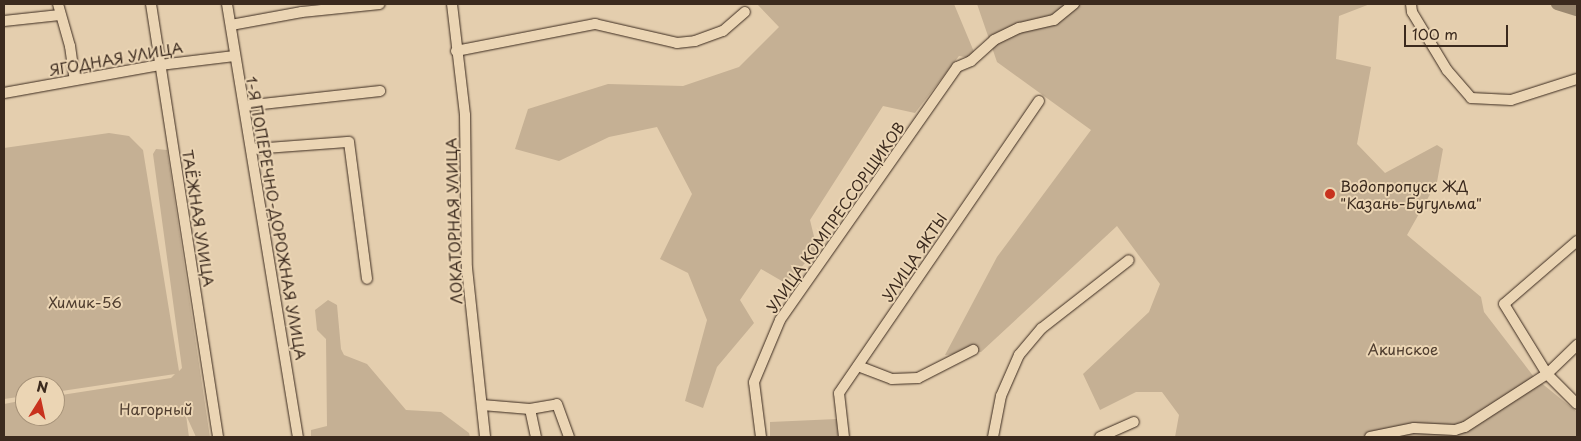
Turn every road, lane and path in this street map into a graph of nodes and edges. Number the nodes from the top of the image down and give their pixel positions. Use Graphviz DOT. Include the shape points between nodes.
graph roads {
  1 [pos="58,4"];
  2 [pos="151,4"];
  3 [pos="227,4"];
  4 [pos="380,4"];
  5 [pos="452,4"];
  6 [pos="1074,4"];
  7 [pos="1411,4"];
  8 [pos="302,8"];
  9 [pos="745,12"];
  10 [pos="60,15"];
  11 [pos="4,21"];
  12 [pos="230,25"];
  13 [pos="456,51"];
  14 [pos="234,56"];
  15 [pos="160,65"];
  16 [pos="1577,79"];
  17 [pos="75,80"];
  18 [pos="380,92"];
  19 [pos="4,94"];
  20 [pos="1039,101"];
  21 [pos="244,106"];
  22 [pos="253,149"];
  23 [pos="1577,241"];
  24 [pos="1129,260"];
  25 [pos="367,278"];
  26 [pos="1577,345"];
  27 [pos="974,350"];
  28 [pos="858,366"];
  29 [pos="1547,374"];
  30 [pos="1577,404"];
  31 [pos="482,405"];
  32 [pos="530,409"];
  33 [pos="1134,422"];
  34 [pos="218,437"];
  35 [pos="298,437"];
  36 [pos="485,437"];
  37 [pos="536,437"];
  38 [pos="569,437"];
  39 [pos="761,437"];
  40 [pos="844,437"];
  41 [pos="993,437"];
  42 [pos="1100,437"];
  43 [pos="1370,437"];
  1 -- 10 [label="street"];
  2 -- 15 [label="street, ТАЁЖНАЯ УЛИЦА"];
  3 -- 12 [label="street, 1-Я ПОПЕРЕЧНО-ДОРОЖНАЯ УЛИЦА"];
  4 -- 8 [label="street"];
  5 -- 13 [label="street, ЛОКАТОРНАЯ УЛИЦА"];
  6 -- 39 [label="street, УЛИЦА КОМПРЕССОРЩИКОВ" via="1054,20 1019,28 994,40 971,61 957,67 780,320 754,382"];
  7 -- 16 [label="street" via="1412,12 1447,70 1471,98 1511,100"];
  8 -- 12 [label="street"];
  9 -- 13 [label="street" via="723,31 695,41 677,43 595,24"];
  10 -- 11 [label="street"];
  10 -- 17 [label="street" via="70,46"];
  12 -- 14 [label="street, 1-Я ПОПЕРЕЧНО-ДОРОЖНАЯ УЛИЦА"];
  13 -- 31 [label="street, ЛОКАТОРНАЯ УЛИЦА" via="465,115 467,268"];
  14 -- 15 [label="street, ЯГОДНАЯ УЛИЦА"];
  14 -- 21 [label="street, 1-Я ПОПЕРЕЧНО-ДОРОЖНАЯ УЛИЦА"];
  15 -- 17 [label="street, ЯГОДНАЯ УЛИЦА"];
  15 -- 34 [label="street, ТАЁЖНАЯ УЛИЦА"];
  17 -- 19 [label="street, ЯГОДНАЯ УЛИЦА"];
  18 -- 21 [label="street"];
  20 -- 28 [label="street, УЛИЦА ЯКТЫ"];
  21 -- 22 [label="street, 1-Я ПОПЕРЕЧНО-ДОРОЖНАЯ УЛИЦА"];
  22 -- 25 [label="street" via="349,142"];
  22 -- 35 [label="street, 1-Я ПОПЕРЕЧНО-ДОРОЖНАЯ УЛИЦА"];
  23 -- 29 [label="street" via="1504,304"];
  24 -- 41 [label="street" via="1042,328 1019,355 1001,396"];
  26 -- 29 [label="street"];
  27 -- 28 [label="street" via="918,378 892,379"];
  28 -- 40 [label="street, УЛИЦА ЯКТЫ" via="838,393"];
  29 -- 30 [label="street"];
  29 -- 43 [label="street" via="1465,427 1455,430 1414,428"];
  31 -- 32 [label="street"];
  31 -- 36 [label="street, ЛОКАТОРНАЯ УЛИЦА"];
  32 -- 37 [label="street"];
  32 -- 38 [label="street" via="556,404"];
  33 -- 42 [label="street"];
}
